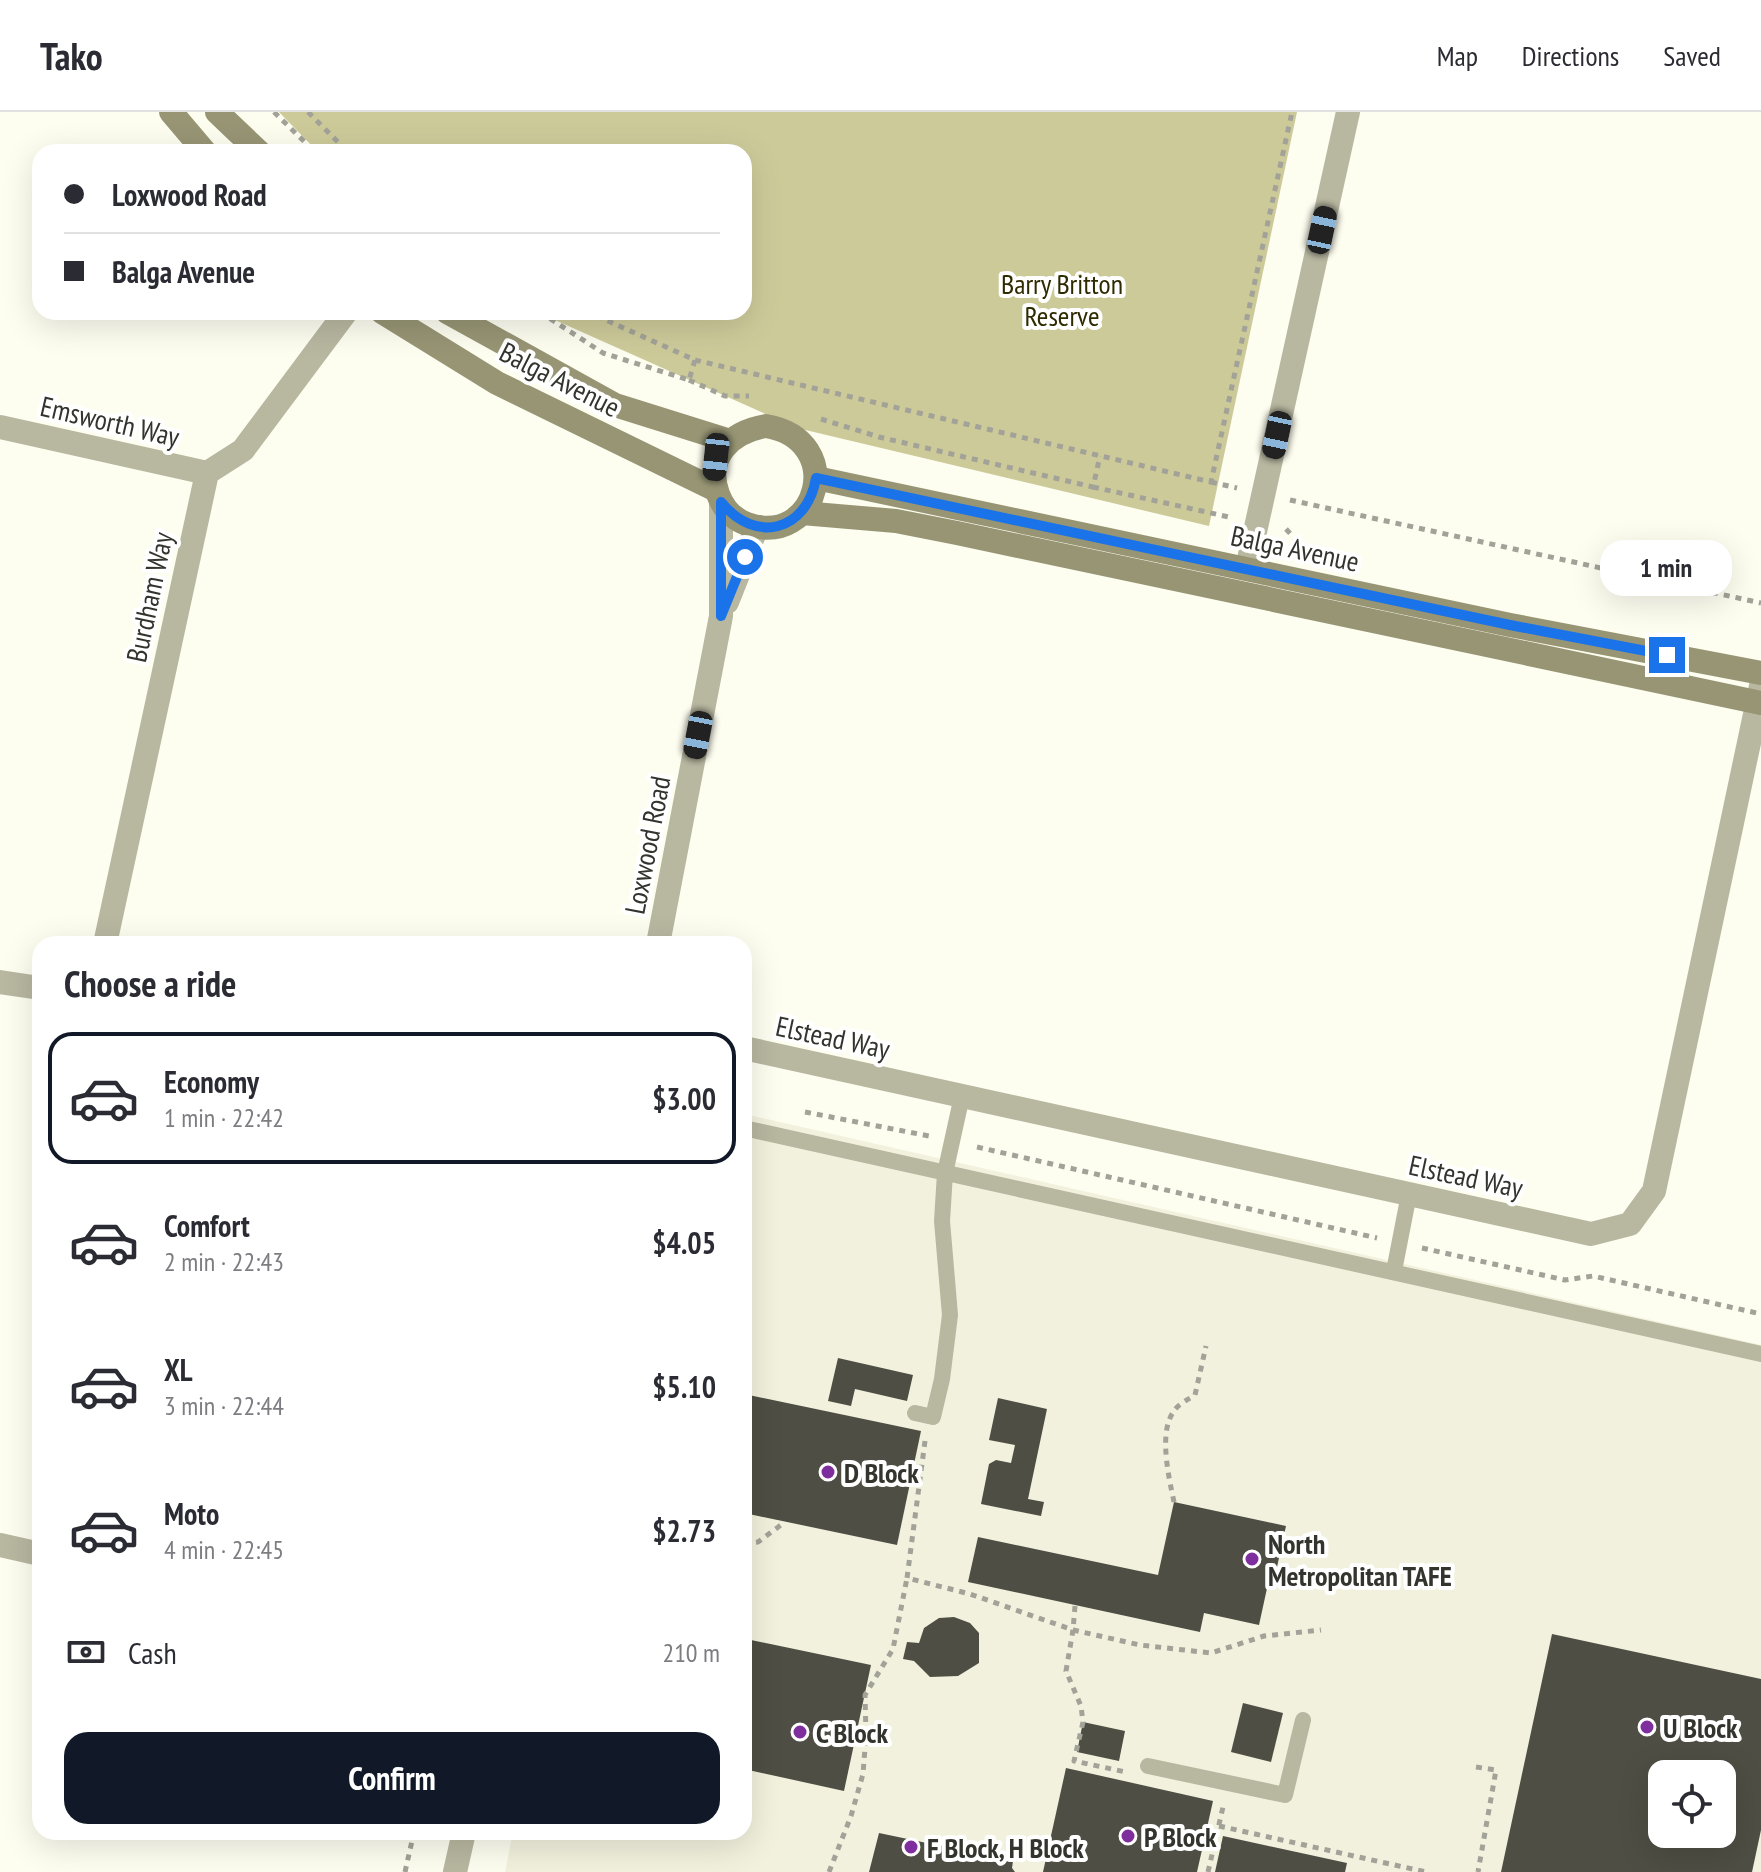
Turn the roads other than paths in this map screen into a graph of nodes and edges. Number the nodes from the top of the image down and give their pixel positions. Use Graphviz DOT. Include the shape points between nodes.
graph roads {
  1 [pos="171,112"];
  2 [pos="217,112"];
  3 [pos="1348,112"];
  4 [pos="198,144"];
  5 [pos="251,144"];
  6 [pos="340,320"];
  7 [pos="395,320"];
  8 [pos="461,320"];
  9 [pos="0,427"];
  10 [pos="730,441"];
  11 [pos="207,473"];
  12 [pos="816,478"];
  13 [pos="719,496"];
  14 [pos="802,513"];
  15 [pos="757,527"];
  16 [pos="1247,568"];
  17 [pos="721,616"];
  18 [pos="1761,673"];
  19 [pos="1760,697"];
  20 [pos="107,936"];
  21 [pos="660,936"];
  22 [pos="0,982"];
  23 [pos="32,987"];
  24 [pos="752,1050"];
  25 [pos="962,1096"];
  26 [pos="752,1130"];
  27 [pos="945,1173"];
  28 [pos="1409,1194"];
  29 [pos="1394,1271"];
  30 [pos="1761,1354"];
  31 [pos="915,1413"];
  32 [pos="0,1545"];
  33 [pos="32,1552"];
  34 [pos="1303,1720"];
  35 [pos="1148,1766"];
  36 [pos="462,1840"];
  37 [pos="455,1872"];
  1 -- 4 [label="main road"];
  2 -- 5 [label="main road"];
  3 -- 16 [label="street"];
  6 -- 11 [label="street" via="243,450"];
  7 -- 13 [label="main road, Balga Avenue" via="497,383"];
  8 -- 10 [label="main road, Balga Avenue" via="615,405"];
  9 -- 11 [label="street, Emsworth Way"];
  10 -- 12 [label="main road" via="766,426 791,433 810,452"];
  10 -- 13 [label="main road" via="716,457"];
  11 -- 20 [label="street, Burdham Way"];
  12 -- 14 [label="main road"];
  12 -- 16 [label="main road, Balga Avenue"];
  13 -- 15 [label="main road" via="740,521"];
  13 -- 17 [label="street, Loxwood Road"];
  14 -- 15 [label="main road" via="778,526"];
  14 -- 19 [label="main road, Balga Avenue" via="896,521"];
  15 -- 17 [label="street, Loxwood Road"];
  16 -- 18 [label="main road, Balga Avenue"];
  17 -- 21 [label="street, Loxwood Road"];
  19 -- 28 [label="street, Elstead Way" via="1654,1191 1630,1224 1591,1234"];
  22 -- 23 [label="street"];
  24 -- 25 [label="street, Elstead Way"];
  25 -- 27 [label="lane"];
  25 -- 28 [label="street, Elstead Way"];
  26 -- 27 [label="lane"];
  27 -- 29 [label="lane"];
  27 -- 31 [label="lane" via="942,1221 950,1315 933,1417"];
  28 -- 29 [label="lane"];
  29 -- 30 [label="lane"];
  32 -- 33 [label="street"];
  34 -- 35 [label="lane" via="1285,1795"];
  36 -- 37 [label="street"];
}
